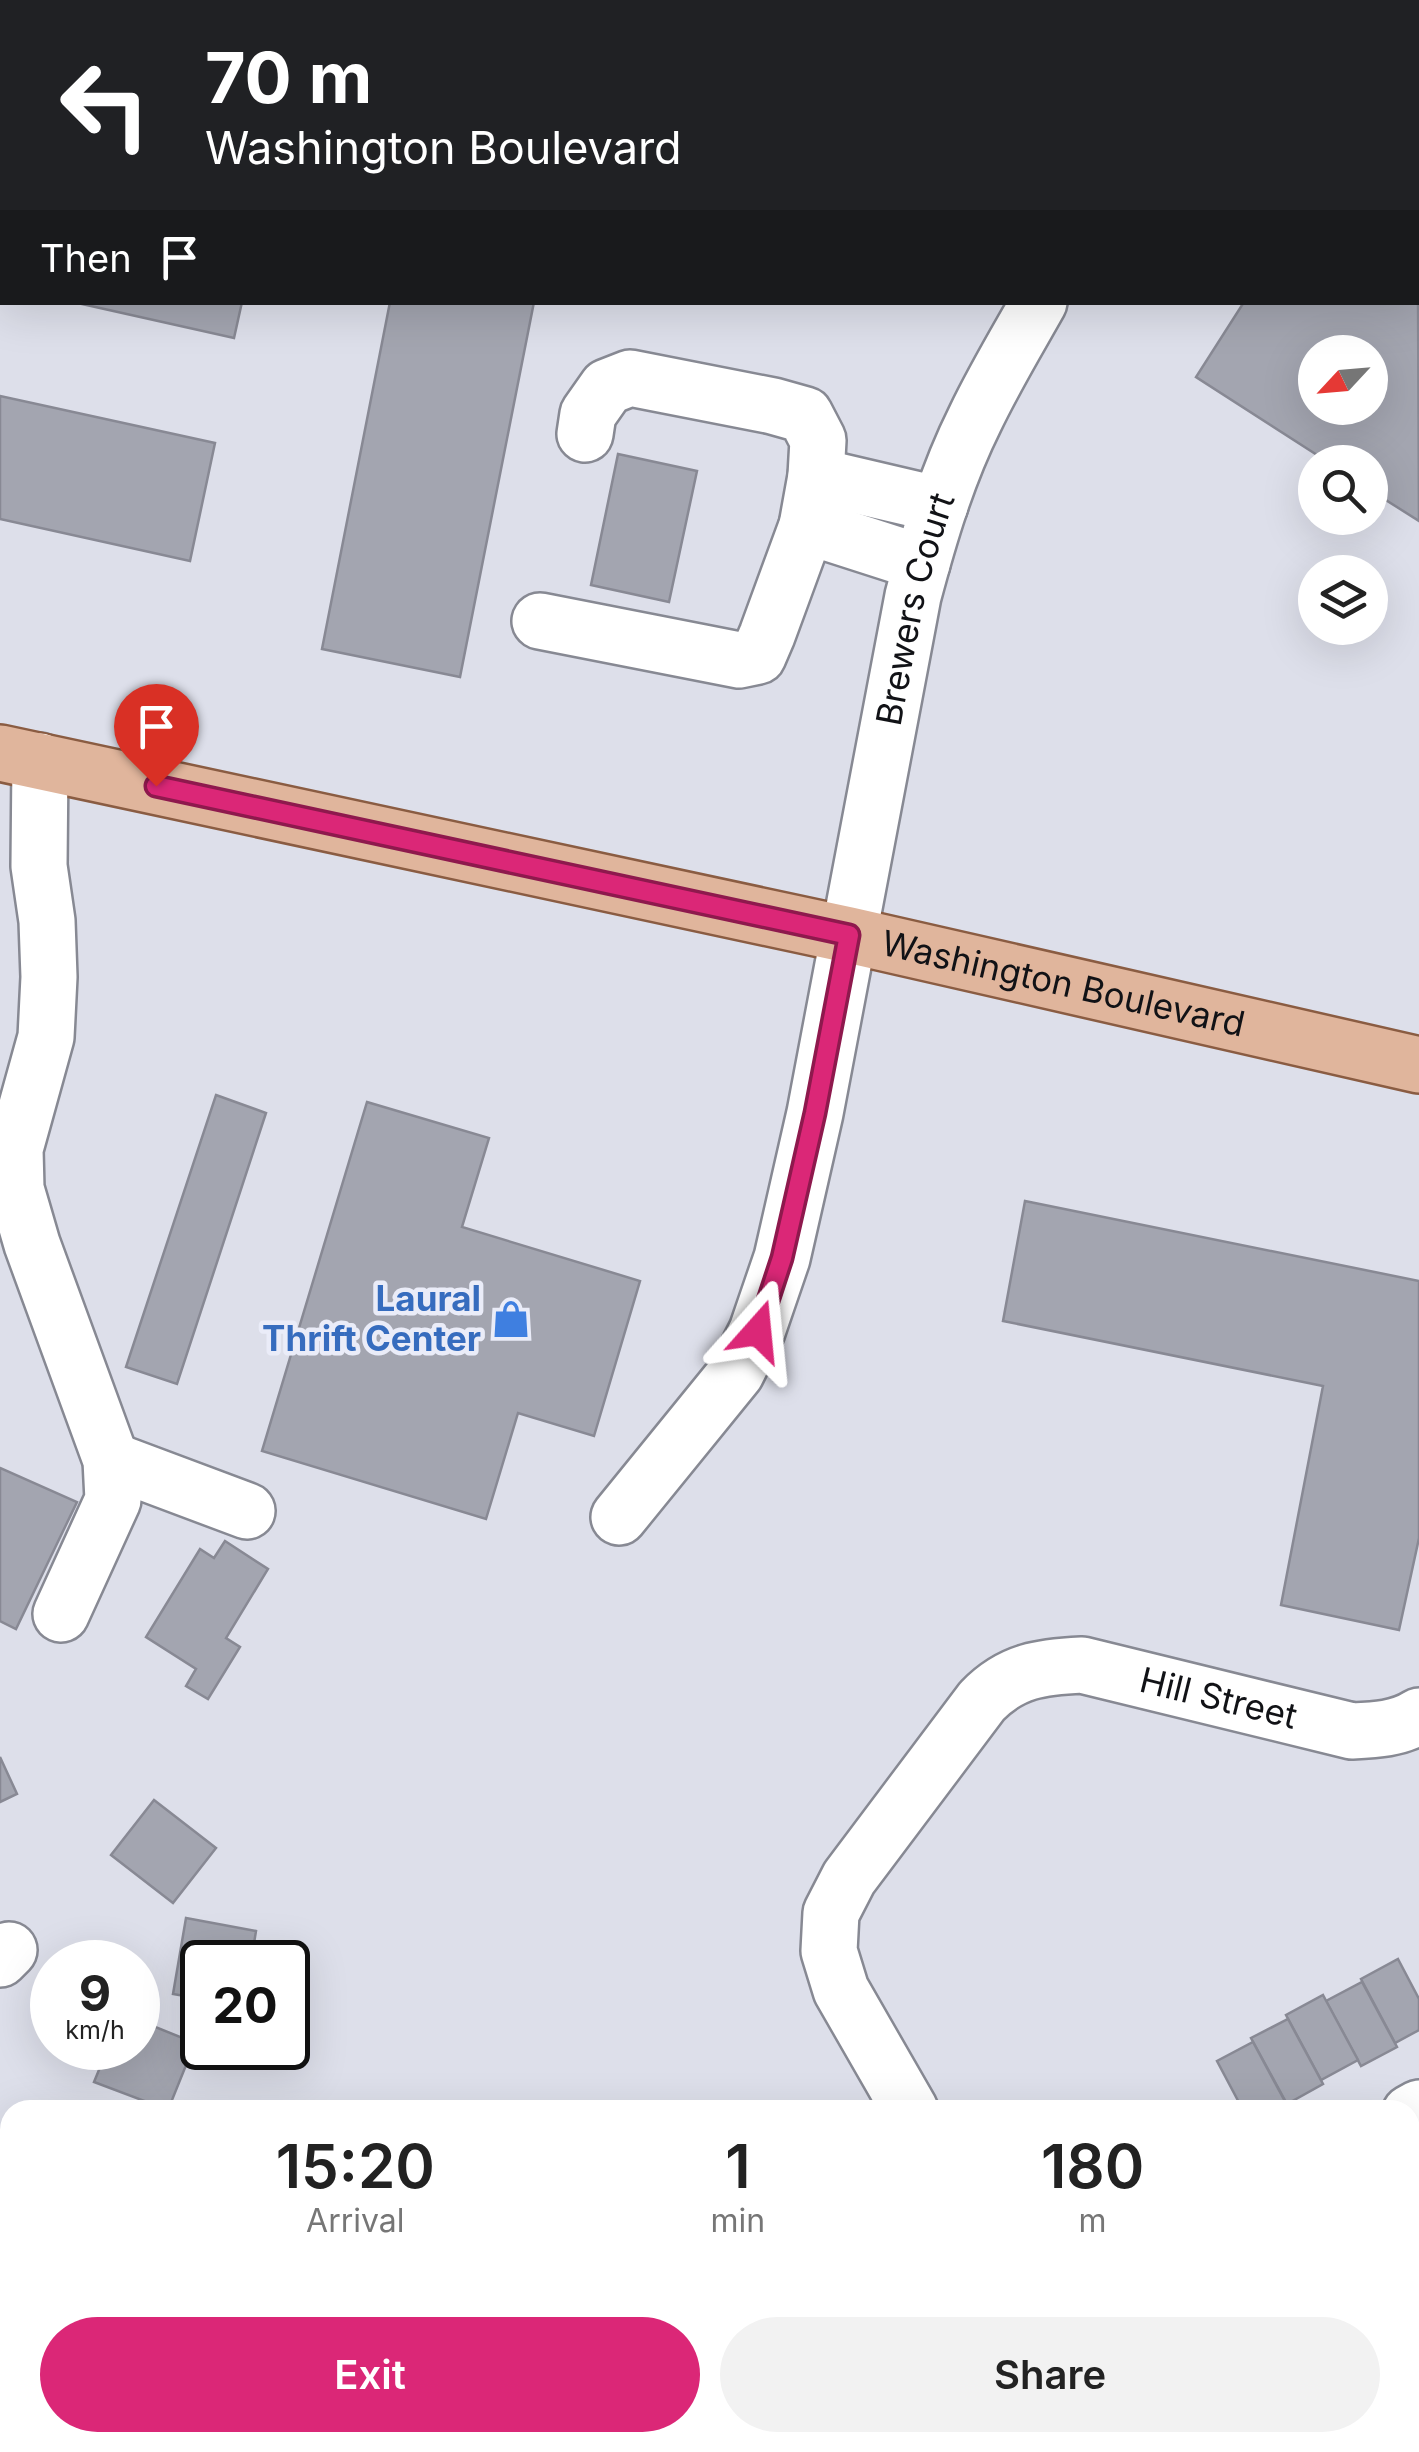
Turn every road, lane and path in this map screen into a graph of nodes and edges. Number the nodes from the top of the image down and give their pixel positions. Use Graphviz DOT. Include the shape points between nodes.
graph roads {
  1 [pos="1037,305"];
  2 [pos="585,434"];
  3 [pos="812,501"];
  4 [pos="940,505"];
  5 [pos="922,564"];
  6 [pos="540,621"];
  7 [pos="20,757"];
  8 [pos="849,935"];
  9 [pos="1419,1065"];
  10 [pos="111,1460"];
  11 [pos="246,1512"];
  12 [pos="618,1518"];
  13 [pos="61,1614"];
  14 [pos="1419,1716"];
  15 [pos="904,2100"];
  1 -- 4 [label="street, Brewers Court" via="974,421"];
  2 -- 3 [label="street" via="588,414 608,387 630,378 773,406 806,416 818,440"];
  3 -- 4 [label="street"];
  3 -- 5 [label="street"];
  3 -- 6 [label="street" via="758,656 739,660"];
  4 -- 5 [label="street, Brewers Court"];
  5 -- 8 [label="street, Brewers Court"];
  7 -- 8 [label="main road, Washington Boulevard"];
  7 -- 10 [label="street" via="40,866 48,992 46,1037 15,1149 16,1189"];
  8 -- 9 [label="main road, Washington Boulevard"];
  8 -- 12 [label="street, Brewers Court" via="782,1258 758,1331 736,1374"];
  10 -- 11 [label="street"];
  10 -- 13 [label="street" via="112,1500"];
  14 -- 15 [label="street, Hill Street" via="1384,1729 1352,1731 1082,1664 1043,1666 995,1688 850,1878 831,1914 829,1951 841,1990"];
}
